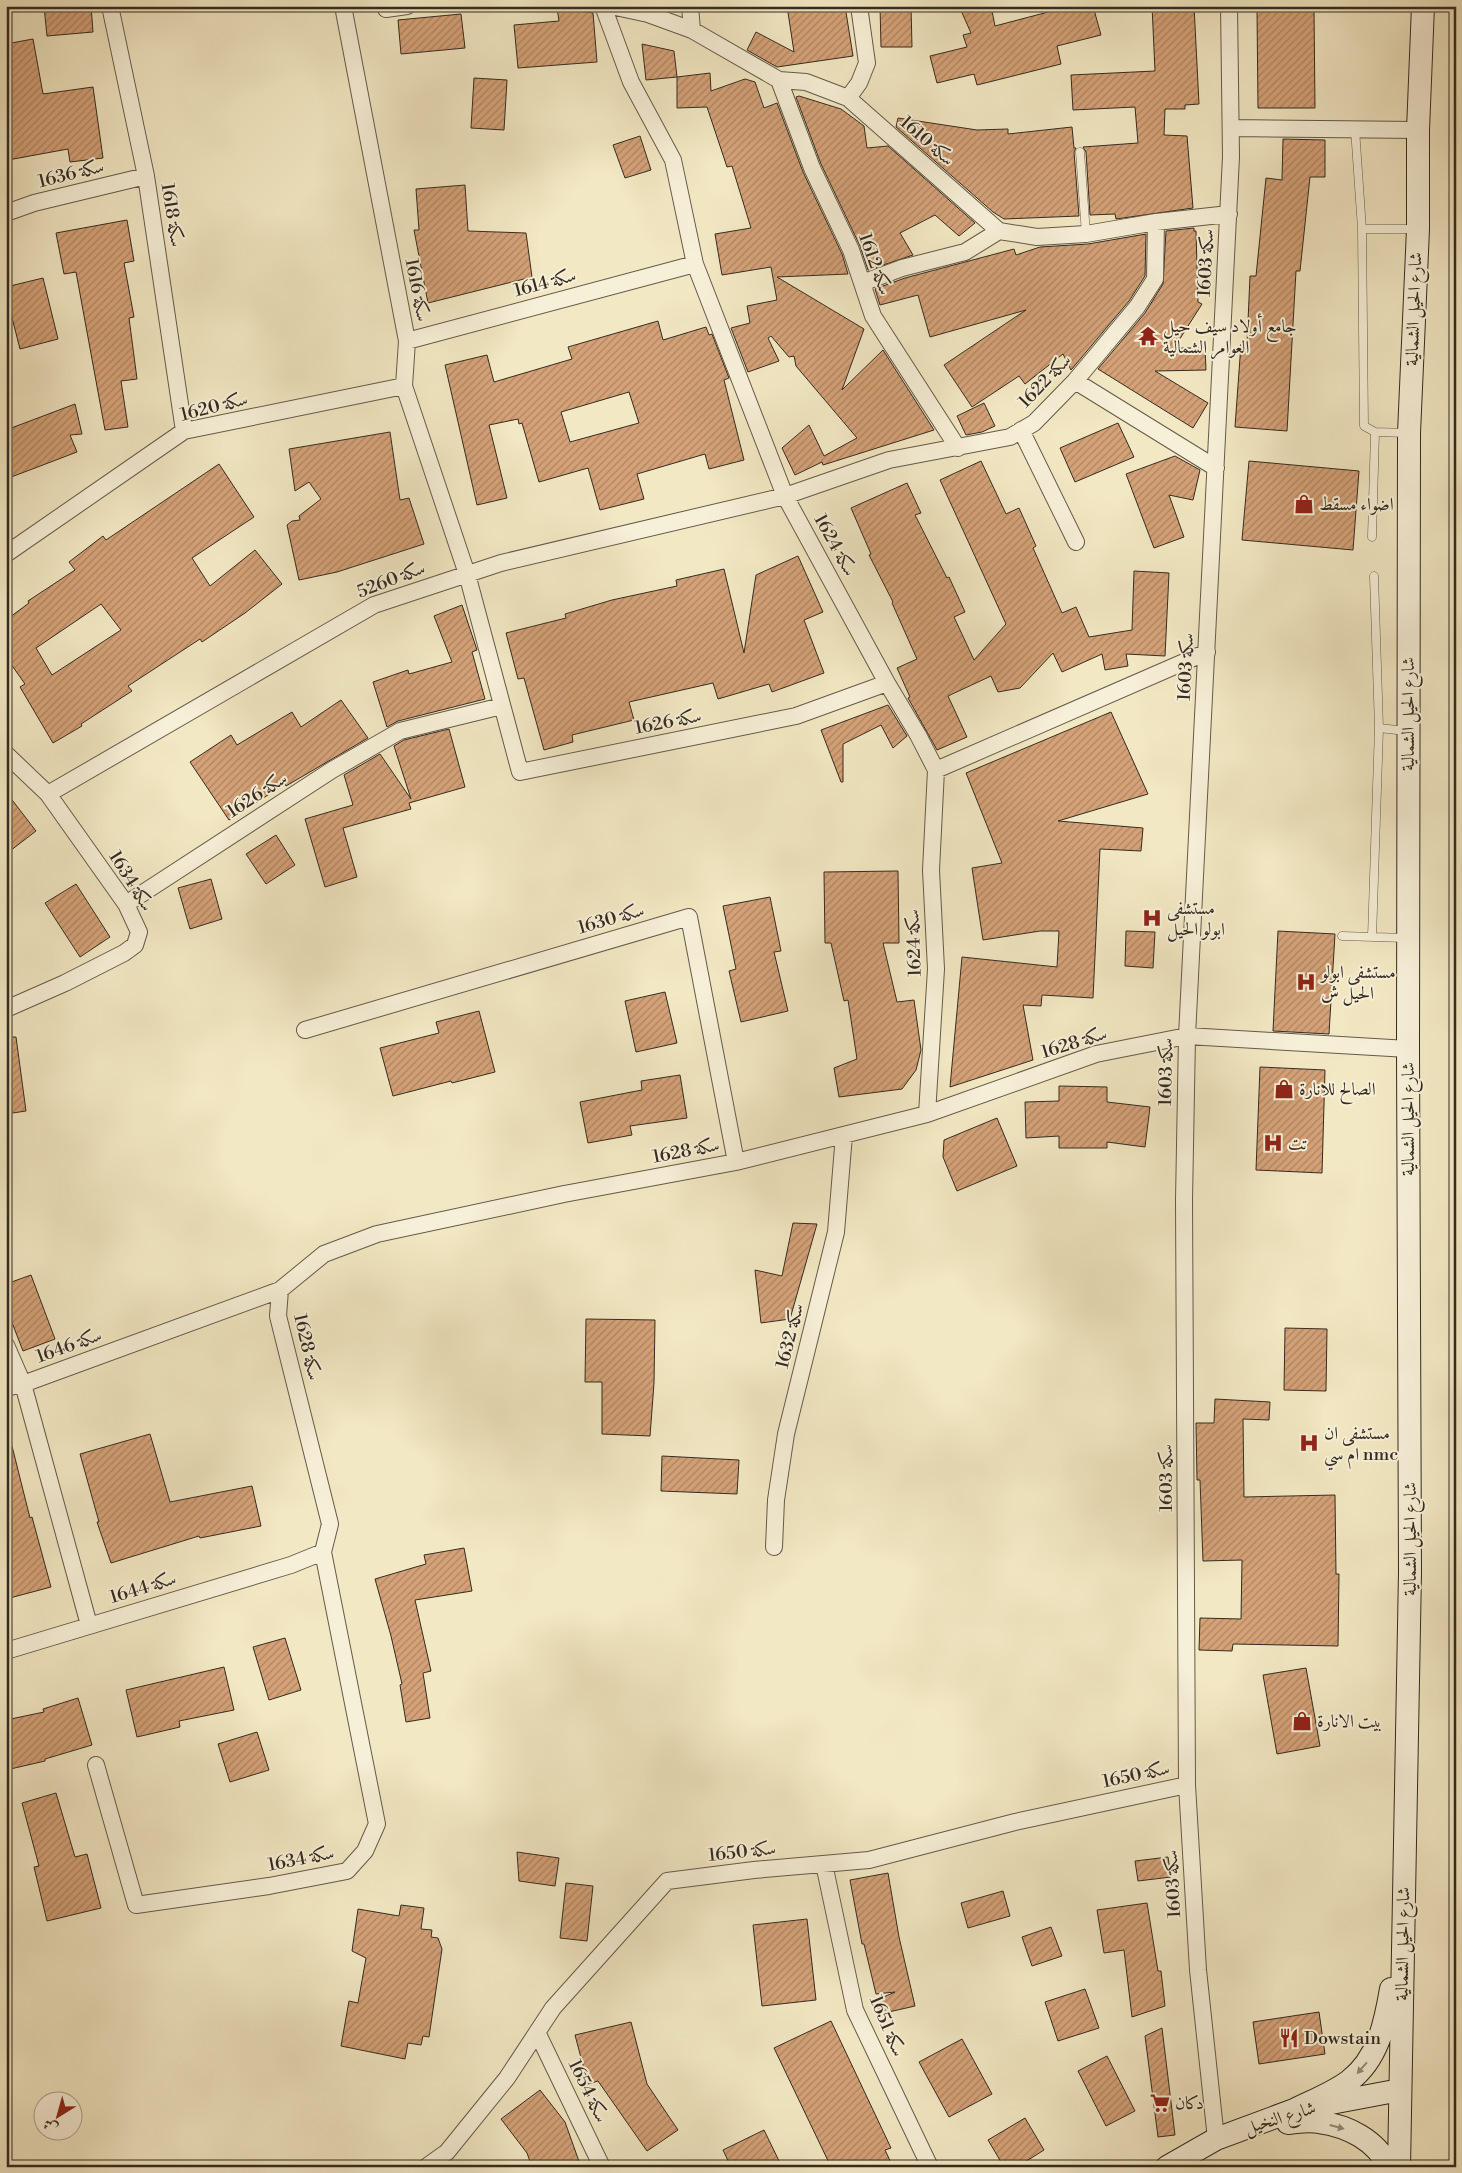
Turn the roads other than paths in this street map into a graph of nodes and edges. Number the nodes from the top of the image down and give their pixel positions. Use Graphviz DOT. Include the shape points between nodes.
graph roads {
  1 [pos="110,6"];
  2 [pos="343,6"];
  3 [pos="407,6"];
  4 [pos="603,6"];
  5 [pos="611,6"];
  6 [pos="690,6"];
  7 [pos="859,6"];
  8 [pos="1229,6"];
  9 [pos="1410,6"];
  10 [pos="1422,6"];
  11 [pos="386,9"];
  12 [pos="692,30"];
  13 [pos="1420,72"];
  14 [pos="779,80"];
  15 [pos="848,98"];
  16 [pos="1231,128"];
  17 [pos="1355,129"];
  18 [pos="1418,130"];
  19 [pos="1080,152"];
  20 [pos="146,176"];
  21 [pos="6,214"];
  22 [pos="1229,214"];
  23 [pos="1156,222"];
  24 [pos="1362,229"];
  25 [pos="1418,229"];
  26 [pos="999,231"];
  27 [pos="1086,234"];
  28 [pos="695,264"];
  29 [pos="862,283"];
  30 [pos="407,341"];
  31 [pos="1075,381"];
  32 [pos="404,386"];
  33 [pos="1021,430"];
  34 [pos="184,431"];
  35 [pos="1375,432"];
  36 [pos="1409,433"];
  37 [pos="958,448"];
  38 [pos="1216,468"];
  39 [pos="785,496"];
  40 [pos="1372,538"];
  41 [pos="1076,542"];
  42 [pos="6,554"];
  43 [pos="467,574"];
  44 [pos="1374,576"];
  45 [pos="1207,652"];
  46 [pos="887,683"];
  47 [pos="502,706"];
  48 [pos="1380,728"];
  49 [pos="1408,731"];
  50 [pos="6,754"];
  51 [pos="936,770"];
  52 [pos="48,794"];
  53 [pos="126,904"];
  54 [pos="1342,936"];
  55 [pos="1372,937"];
  56 [pos="1408,938"];
  57 [pos="6,1009"];
  58 [pos="305,1030"];
  59 [pos="1187,1036"];
  60 [pos="1408,1049"];
  61 [pos="927,1114"];
  62 [pos="844,1135"];
  63 [pos="736,1162"];
  64 [pos="280,1290"];
  65 [pos="6,1345"];
  66 [pos="23,1384"];
  67 [pos="6,1388"];
  68 [pos="774,1546"];
  69 [pos="323,1552"];
  70 [pos="89,1625"];
  71 [pos="6,1651"];
  72 [pos="96,1765"];
  73 [pos="1187,1785"];
  74 [pos="824,1864"];
  75 [pos="1404,1904"];
  76 [pos="537,2032"];
  77 [pos="1400,2090"];
  78 [pos="1294,2110"];
  79 [pos="1254,2124"];
  80 [pos="1216,2139"];
  81 [pos="426,2167"];
  82 [pos="602,2167"];
  83 [pos="930,2167"];
  84 [pos="1167,2167"];
  85 [pos="1388,2167"];
  86 [pos="1399,2167"];
  1 -- 20 [label="street, سكة 1618"];
  2 -- 30 [label="street, سكة 1616"];
  3 -- 11 [label="street"];
  4 -- 28 [label="street" via="632,82 673,160"];
  5 -- 12 [label="street, سكة 1610" via="648,14"];
  6 -- 12 [label="street"];
  7 -- 15 [label="street" via="867,63 859,83"];
  8 -- 16 [label="street, سكة 1603"];
  9 -- 13 [label="street, شارع الحيل الشمالية"];
  10 -- 13 [label="street, شارع الحيل الشمالية"];
  12 -- 14 [label="street, سكة 1610"];
  13 -- 18 [label="street, شارع الحيل الشمالية"];
  14 -- 15 [label="street, سكة 1610" via="806,82"];
  14 -- 29 [label="street, سكة 1612" via="812,168 851,250"];
  15 -- 26 [label="street, سكة 1610"];
  16 -- 17 [label="street"];
  16 -- 22 [label="street, سكة 1603"];
  17 -- 18 [label="street"];
  17 -- 24 [label="lane"];
  18 -- 25 [label="street, شارع الحيل الشمالية"];
  19 -- 27 [label="lane"];
  20 -- 21 [label="street, سكة 1636"];
  20 -- 34 [label="street, سكة 1618"];
  22 -- 23 [label="street"];
  22 -- 38 [label="street, سكة 1603"];
  23 -- 27 [label="street"];
  23 -- 31 [label="street, سكة 1622" via="1155,279"];
  24 -- 25 [label="lane"];
  24 -- 35 [label="lane" via="1364,426"];
  25 -- 36 [label="street, شارع الحيل الشمالية"];
  26 -- 27 [label="street" via="1036,237"];
  26 -- 29 [label="street" via="966,252 902,268"];
  28 -- 30 [label="street, سكة 1614"];
  28 -- 39 [label="street"];
  29 -- 37 [label="street, سكة 1612" via="873,316"];
  30 -- 32 [label="street, سكة 1616"];
  31 -- 33 [label="street, سكة 1622" via="1034,423"];
  31 -- 38 [label="street"];
  32 -- 34 [label="street, سكة 1620"];
  32 -- 43 [label="street, سكة 1616"];
  33 -- 37 [label="street, سكة 1622" via="1010,437"];
  33 -- 41 [label="street"];
  34 -- 42 [label="street, سكة 1620"];
  35 -- 36 [label="lane"];
  35 -- 40 [label="lane"];
  36 -- 49 [label="street, شارع الحيل الشمالية"];
  37 -- 39 [label="street, سكة 1622" via="889,460"];
  38 -- 45 [label="street, سكة 1603"];
  39 -- 43 [label="street, سكة 5260" via="501,563"];
  39 -- 46 [label="street, سكة 1624"];
  43 -- 47 [label="street, سكة 1626"];
  43 -- 52 [label="street, سكة 5260" via="374,605"];
  44 -- 48 [label="lane"];
  45 -- 51 [label="street"];
  45 -- 59 [label="street, سكة 1603"];
  46 -- 47 [label="street, سكة 1626" via="796,716 520,772"];
  46 -- 51 [label="street, سكة 1624"];
  47 -- 53 [label="street, سكة 1626" via="400,731 332,770"];
  48 -- 49 [label="lane"];
  48 -- 55 [label="lane"];
  49 -- 56 [label="street, شارع الحيل الشمالية"];
  50 -- 52 [label="street, سكة 1634"];
  51 -- 61 [label="street, سكة 1624" via="932,870 936,969"];
  52 -- 53 [label="street, سكة 1634"];
  53 -- 57 [label="street, سكة 1634" via="139,932 135,945 80,976"];
  54 -- 55 [label="lane"];
  55 -- 56 [label="lane"];
  56 -- 60 [label="street, شارع الحيل الشمالية"];
  58 -- 63 [label="street, سكة 1630" via="689,917"];
  59 -- 60 [label="street, سكة 1628"];
  59 -- 61 [label="street, سكة 1628" via="1096,1054"];
  59 -- 73 [label="street, سكة 1603" via="1184,1210"];
  60 -- 75 [label="street, شارع الحيل الشمالية" via="1410,1572"];
  61 -- 62 [label="street, سكة 1628"];
  62 -- 63 [label="street, سكة 1628"];
  62 -- 68 [label="street, سكة 1632" via="836,1232 786,1434 776,1500"];
  63 -- 64 [label="street, سكة 1628" via="377,1234 324,1254"];
  64 -- 66 [label="street, سكة 1646"];
  64 -- 69 [label="street, سكة 1628" via="278,1316 330,1524"];
  65 -- 66 [label="street"];
  66 -- 67 [label="street"];
  66 -- 70 [label="street, سكة 1646"];
  69 -- 70 [label="street, سكة 1644" via="291,1565"];
  69 -- 72 [label="street, سكة 1634" via="377,1824 365,1851 347,1871 270,1886 136,1905"];
  70 -- 71 [label="street, سكة 1644"];
  73 -- 74 [label="street, سكة 1650" via="1015,1822 869,1860"];
  73 -- 80 [label="street, سكة 1603" via="1198,1970"];
  74 -- 76 [label="street, سكة 1650" via="667,1881 553,2008"];
  74 -- 83 [label="street, سكة 1651" via="856,2010"];
  75 -- 77 [label="street, شارع الحيل الشمالية"];
  75 -- 78 [label="street, one-way" via="1385,2023 1376,2048 1364,2067 1348,2082"];
  76 -- 81 [label="street, سكة 1650" via="507,2078 447,2152"];
  76 -- 82 [label="street, سكة 1654"];
  77 -- 78 [label="street, شارع النخيل"];
  77 -- 86 [label="street, شارع الحيل الشمالية"];
  78 -- 79 [label="street, شارع النخيل"];
  79 -- 80 [label="street, شارع النخيل"];
  79 -- 85 [label="street, one-way" via="1318,2121 1347,2129 1368,2140 1383,2156"];
  80 -- 84 [label="street, شارع النخيل"];
}
